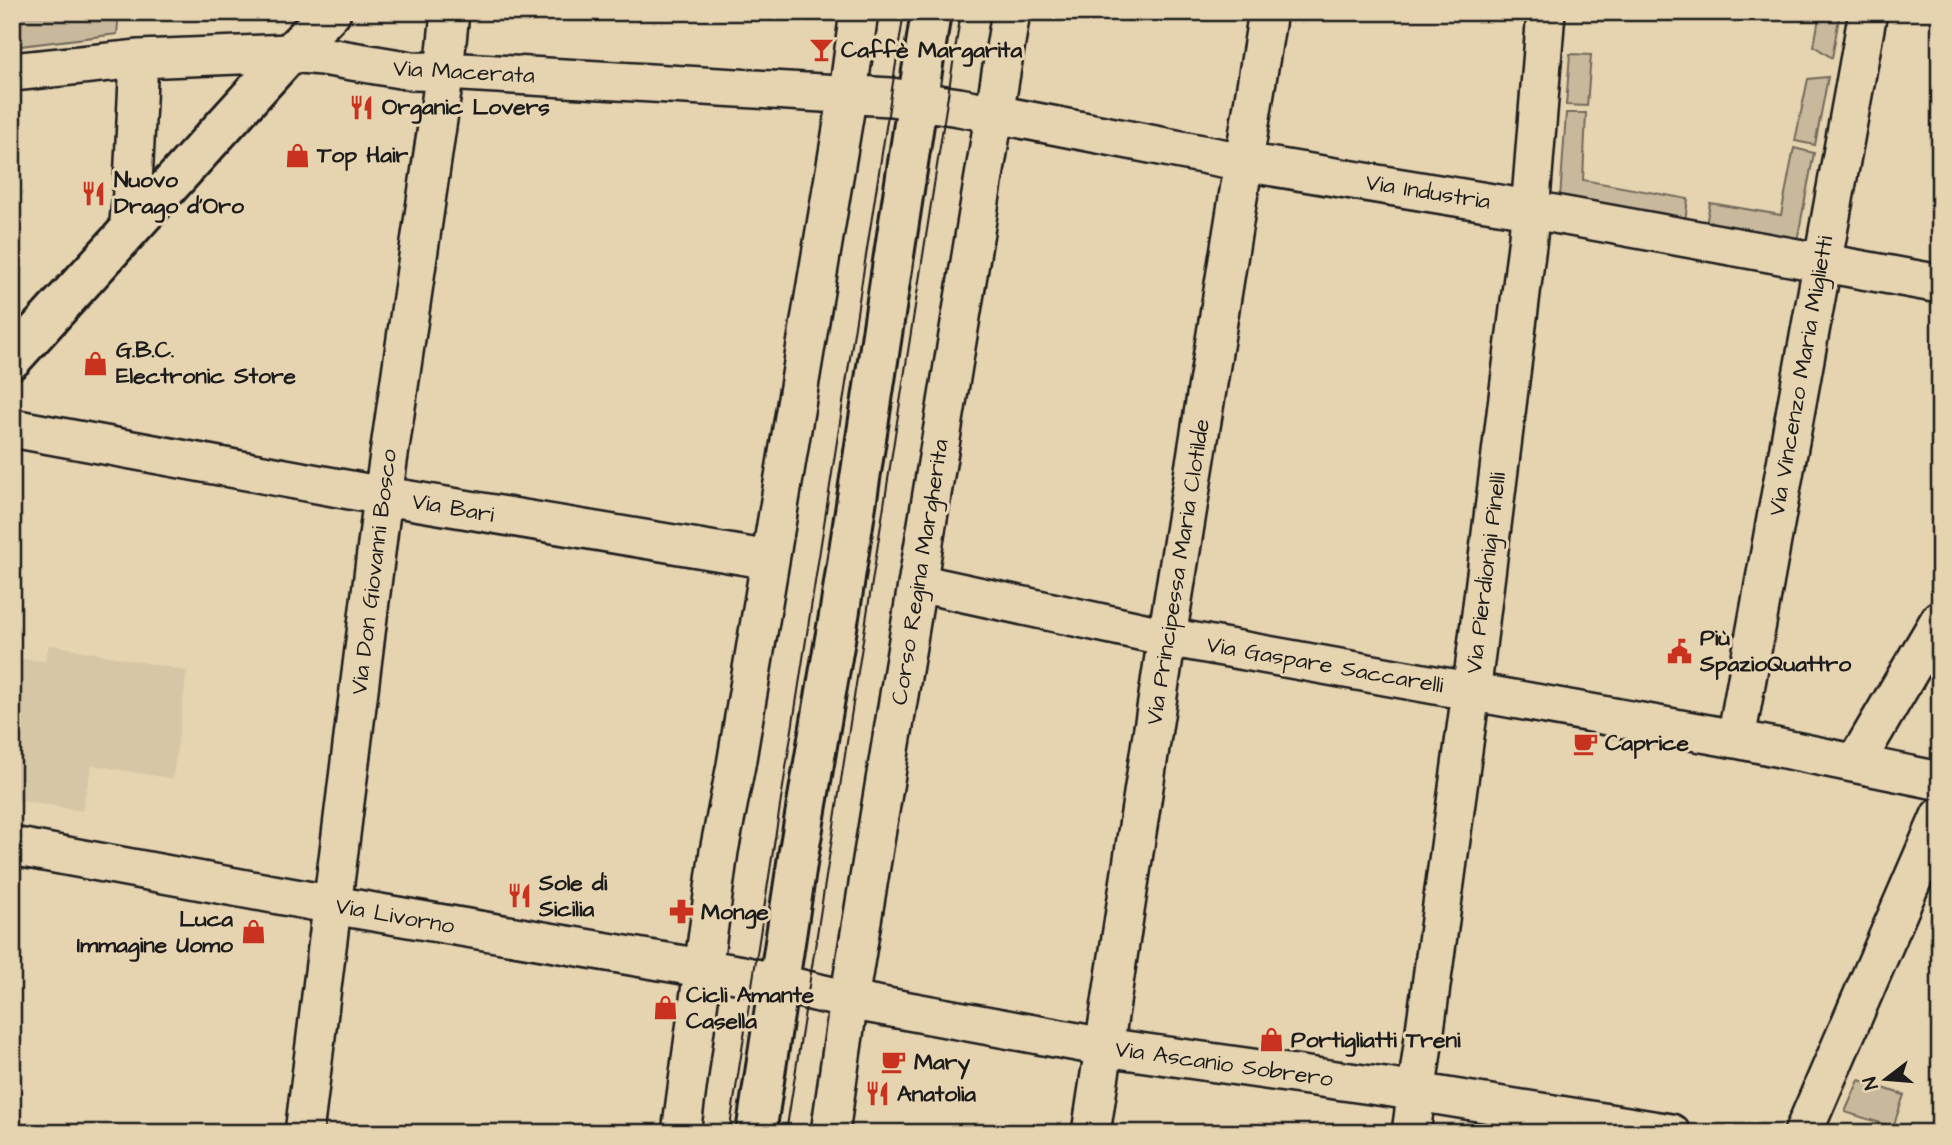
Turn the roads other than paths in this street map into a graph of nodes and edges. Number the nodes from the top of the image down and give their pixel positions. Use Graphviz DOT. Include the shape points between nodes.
graph roads {
  1 [pos="331,12"];
  2 [pos="450,12"];
  3 [pos="859,12"];
  4 [pos="931,12"];
  5 [pos="1011,12"];
  6 [pos="1268,12"];
  7 [pos="1546,12"];
  8 [pos="1868,12"];
  9 [pos="290,53"];
  10 [pos="139,59"];
  11 [pos="12,72"];
  12 [pos="444,72"];
  13 [pos="848,93"];
  14 [pos="916,101"];
  15 [pos="993,115"];
  16 [pos="1243,162"];
  17 [pos="1531,210"];
  18 [pos="128,231"];
  19 [pos="1822,263"];
  20 [pos="1940,284"];
  21 [pos="12,359"];
  22 [pos="12,428"];
  23 [pos="383,496"];
  24 [pos="770,561"];
  25 [pos="918,583"];
  26 [pos="1940,619"];
  27 [pos="1167,637"];
  28 [pos="1471,691"];
  29 [pos="1736,739"];
  30 [pos="1856,762"];
  31 [pos="1940,781"];
  32 [pos="1940,816"];
  33 [pos="12,846"];
  34 [pos="333,905"];
  35 [pos="702,969"];
  36 [pos="779,982"];
  37 [pos="849,1000"];
  38 [pos="1104,1047"];
  39 [pos="1417,1091"];
  40 [pos="304,1133"];
  41 [pos="681,1133"];
  42 [pos="756,1133"];
  43 [pos="830,1133"];
  44 [pos="1091,1133"];
  45 [pos="1411,1133"];
  46 [pos="1671,1133"];
  47 [pos="1803,1133"];
  1 -- 9 [label="main road"];
  2 -- 12 [label="street, Via Don Giovanni Bosco"];
  3 -- 13 [label="street"];
  4 -- 14 [label="main road"];
  5 -- 15 [label="street, Corso Regina Margherita"];
  6 -- 16 [label="street, Via Principessa Maria Clotilde"];
  7 -- 17 [label="street, Via Pierdionigi Pinelli"];
  8 -- 19 [label="street, Via Vincenzo Maria Miglietti"];
  9 -- 10 [label="street, Via Macerata"];
  9 -- 12 [label="street, Via Macerata"];
  9 -- 18 [label="main road"];
  10 -- 11 [label="street, Via Macerata"];
  10 -- 18 [label="street"];
  12 -- 13 [label="street, Via Macerata"];
  12 -- 23 [label="street, Via Don Giovanni Bosco"];
  13 -- 14 [label="street, Via Macerata"];
  13 -- 24 [label="street"];
  14 -- 15 [label="street, Via Industria"];
  14 -- 36 [label="main road" via="841,610"];
  15 -- 16 [label="street, Via Industria"];
  15 -- 25 [label="street, Corso Regina Margherita"];
  16 -- 17 [label="street, Via Industria"];
  16 -- 27 [label="street, Via Principessa Maria Clotilde"];
  17 -- 19 [label="street, Via Industria"];
  17 -- 28 [label="street, Via Pierdionigi Pinelli"];
  18 -- 21 [label="main road"];
  19 -- 20 [label="street, Via Industria"];
  19 -- 29 [label="street, Via Vincenzo Maria Miglietti"];
  22 -- 23 [label="street, Via Bari"];
  23 -- 24 [label="street, Via Bari"];
  23 -- 34 [label="street, Via Don Giovanni Bosco"];
  24 -- 35 [label="street"];
  25 -- 27 [label="street, Via Gaspare Saccarelli"];
  25 -- 37 [label="street, Corso Regina Margherita"];
  26 -- 30 [label="street"];
  27 -- 28 [label="street, Via Gaspare Saccarelli"];
  27 -- 38 [label="street, Via Principessa Maria Clotilde"];
  28 -- 29 [label="street, Via Gaspare Saccarelli"];
  28 -- 39 [label="street, Via Pierdionigi Pinelli"];
  29 -- 30 [label="street, Via Gaspare Saccarelli"];
  30 -- 31 [label="street, Via Gaspare Saccarelli"];
  32 -- 47 [label="street"];
  33 -- 34 [label="street, Via Livorno"];
  34 -- 35 [label="street, Via Livorno"];
  34 -- 40 [label="street, Via Don Giovanni Bosco"];
  35 -- 36 [label="street, Via Livorno"];
  35 -- 41 [label="street"];
  36 -- 37 [label="street, Via Ascanio Sobrero"];
  36 -- 42 [label="main road"];
  37 -- 38 [label="street, Via Ascanio Sobrero"];
  37 -- 43 [label="street, Corso Regina Margherita"];
  38 -- 39 [label="street, Via Ascanio Sobrero"];
  38 -- 44 [label="street, Via Principessa Maria Clotilde"];
  39 -- 45 [label="street, Via Pierdionigi Pinelli"];
  39 -- 46 [label="street, Via Ascanio Sobrero"];
}
